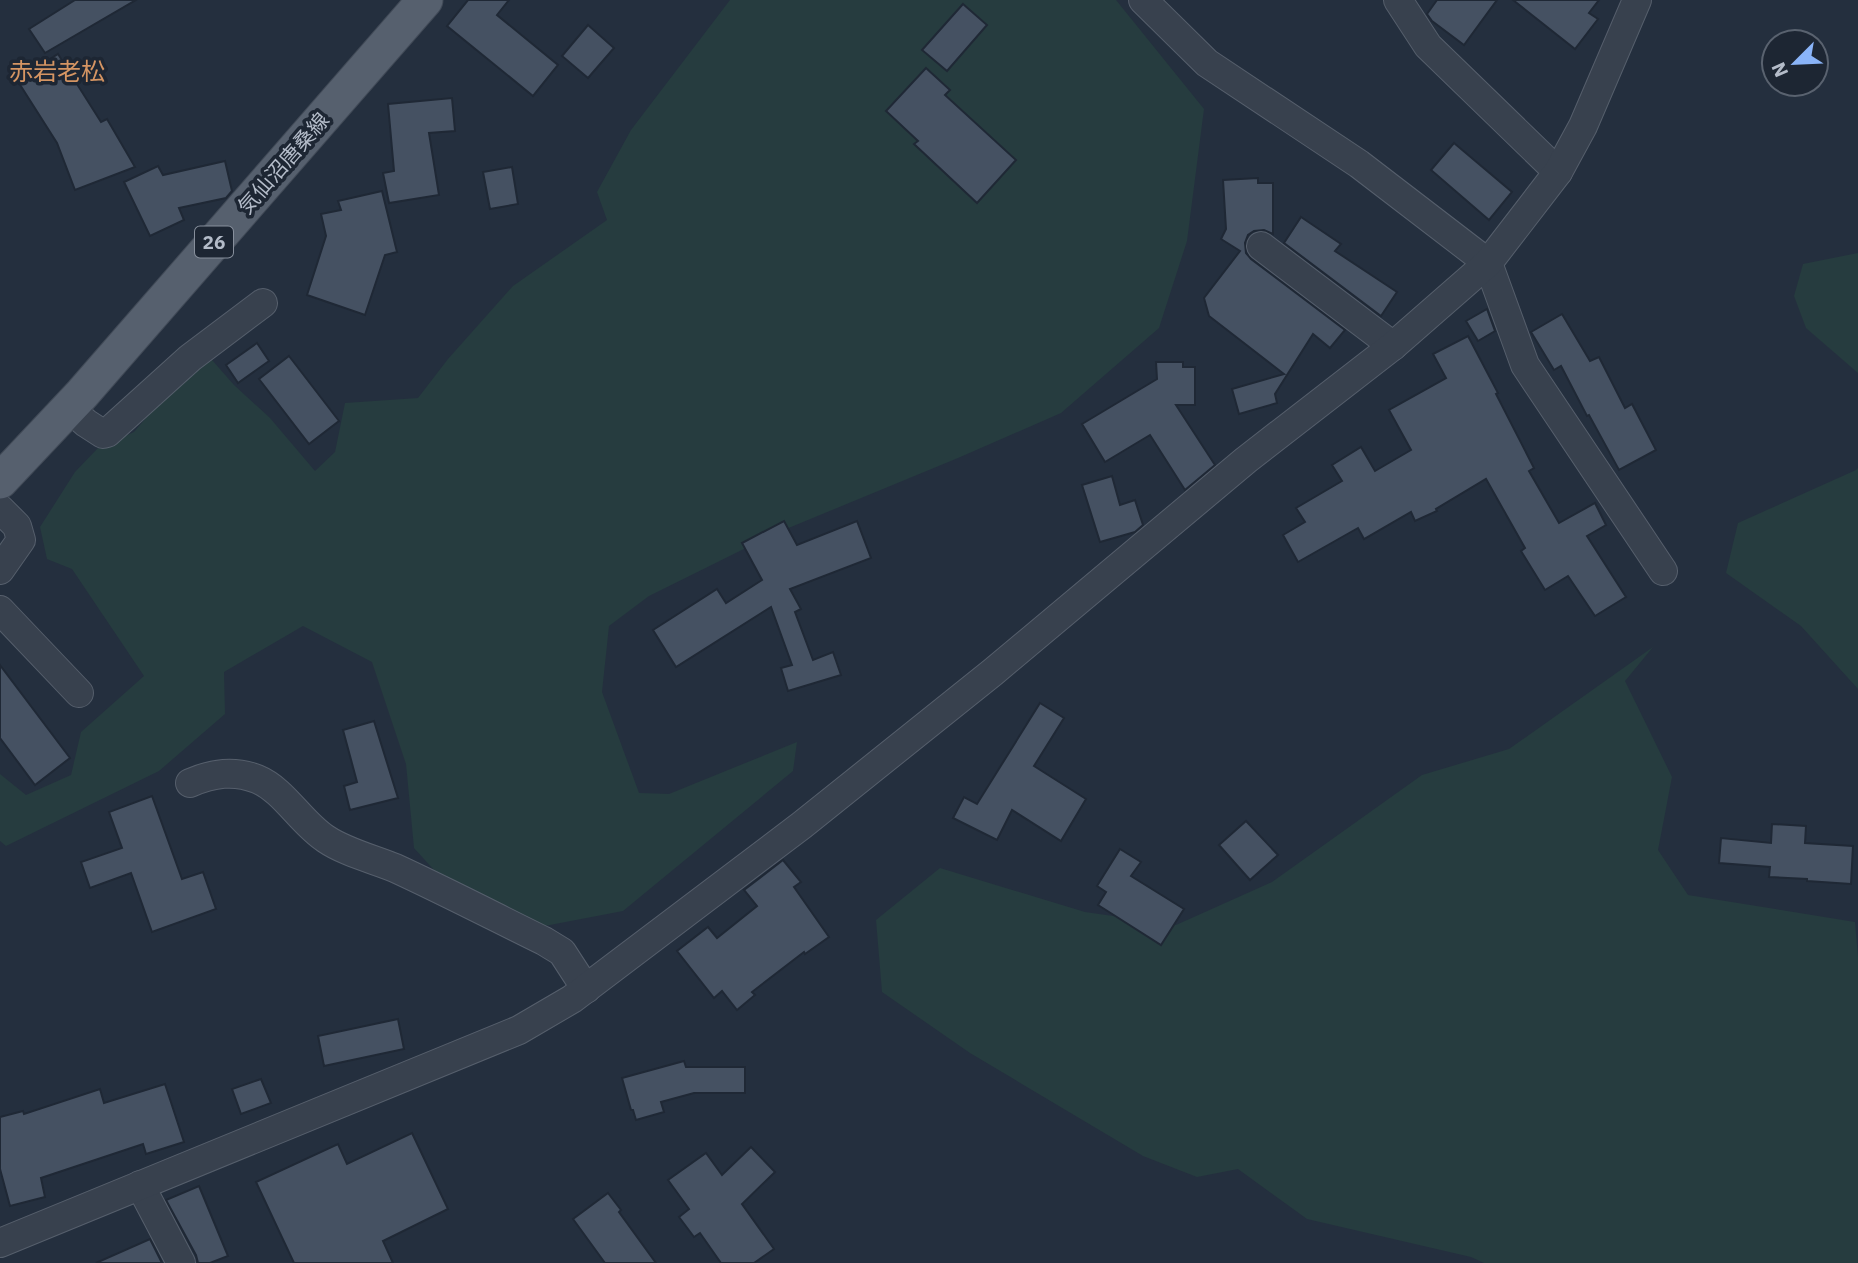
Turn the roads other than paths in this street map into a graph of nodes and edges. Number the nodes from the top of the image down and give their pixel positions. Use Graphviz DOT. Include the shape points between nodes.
graph roads {
  1 [pos="425,0"];
  2 [pos="1143,0"];
  3 [pos="1398,0"];
  4 [pos="1637,0"];
  5 [pos="1558,173"];
  6 [pos="1261,246"];
  7 [pos="1488,263"];
  8 [pos="262,303"];
  9 [pos="1393,346"];
  10 [pos="69,408"];
  11 [pos="0,481"];
  12 [pos="0,509"];
  13 [pos="0,570"];
  14 [pos="1663,571"];
  15 [pos="0,610"];
  16 [pos="79,693"];
  17 [pos="190,783"];
  18 [pos="586,989"];
  19 [pos="140,1185"];
  20 [pos="0,1243"];
  21 [pos="181,1263"];
  1 -- 10 [label="main road, 気仙沼唐桑線 / 26"];
  2 -- 7 [label="street" via="1207,63 1359,164"];
  3 -- 5 [label="street" via="1428,46"];
  4 -- 5 [label="street"];
  5 -- 7 [label="street"];
  6 -- 9 [label="street"];
  7 -- 9 [label="street"];
  7 -- 14 [label="street" via="1525,365"];
  8 -- 10 [label="street" via="190,358 107,433"];
  9 -- 18 [label="street" via="1246,460 813,816"];
  10 -- 11 [label="main road, 気仙沼唐桑線 / 26"];
  12 -- 13 [label="street" via="17,526 21,540"];
  15 -- 16 [label="street"];
  17 -- 18 [label="street" via="228,772 257,779 328,841 396,869 562,952"];
  18 -- 19 [label="street" via="519,1030"];
  19 -- 20 [label="street"];
  19 -- 21 [label="street"];
}
